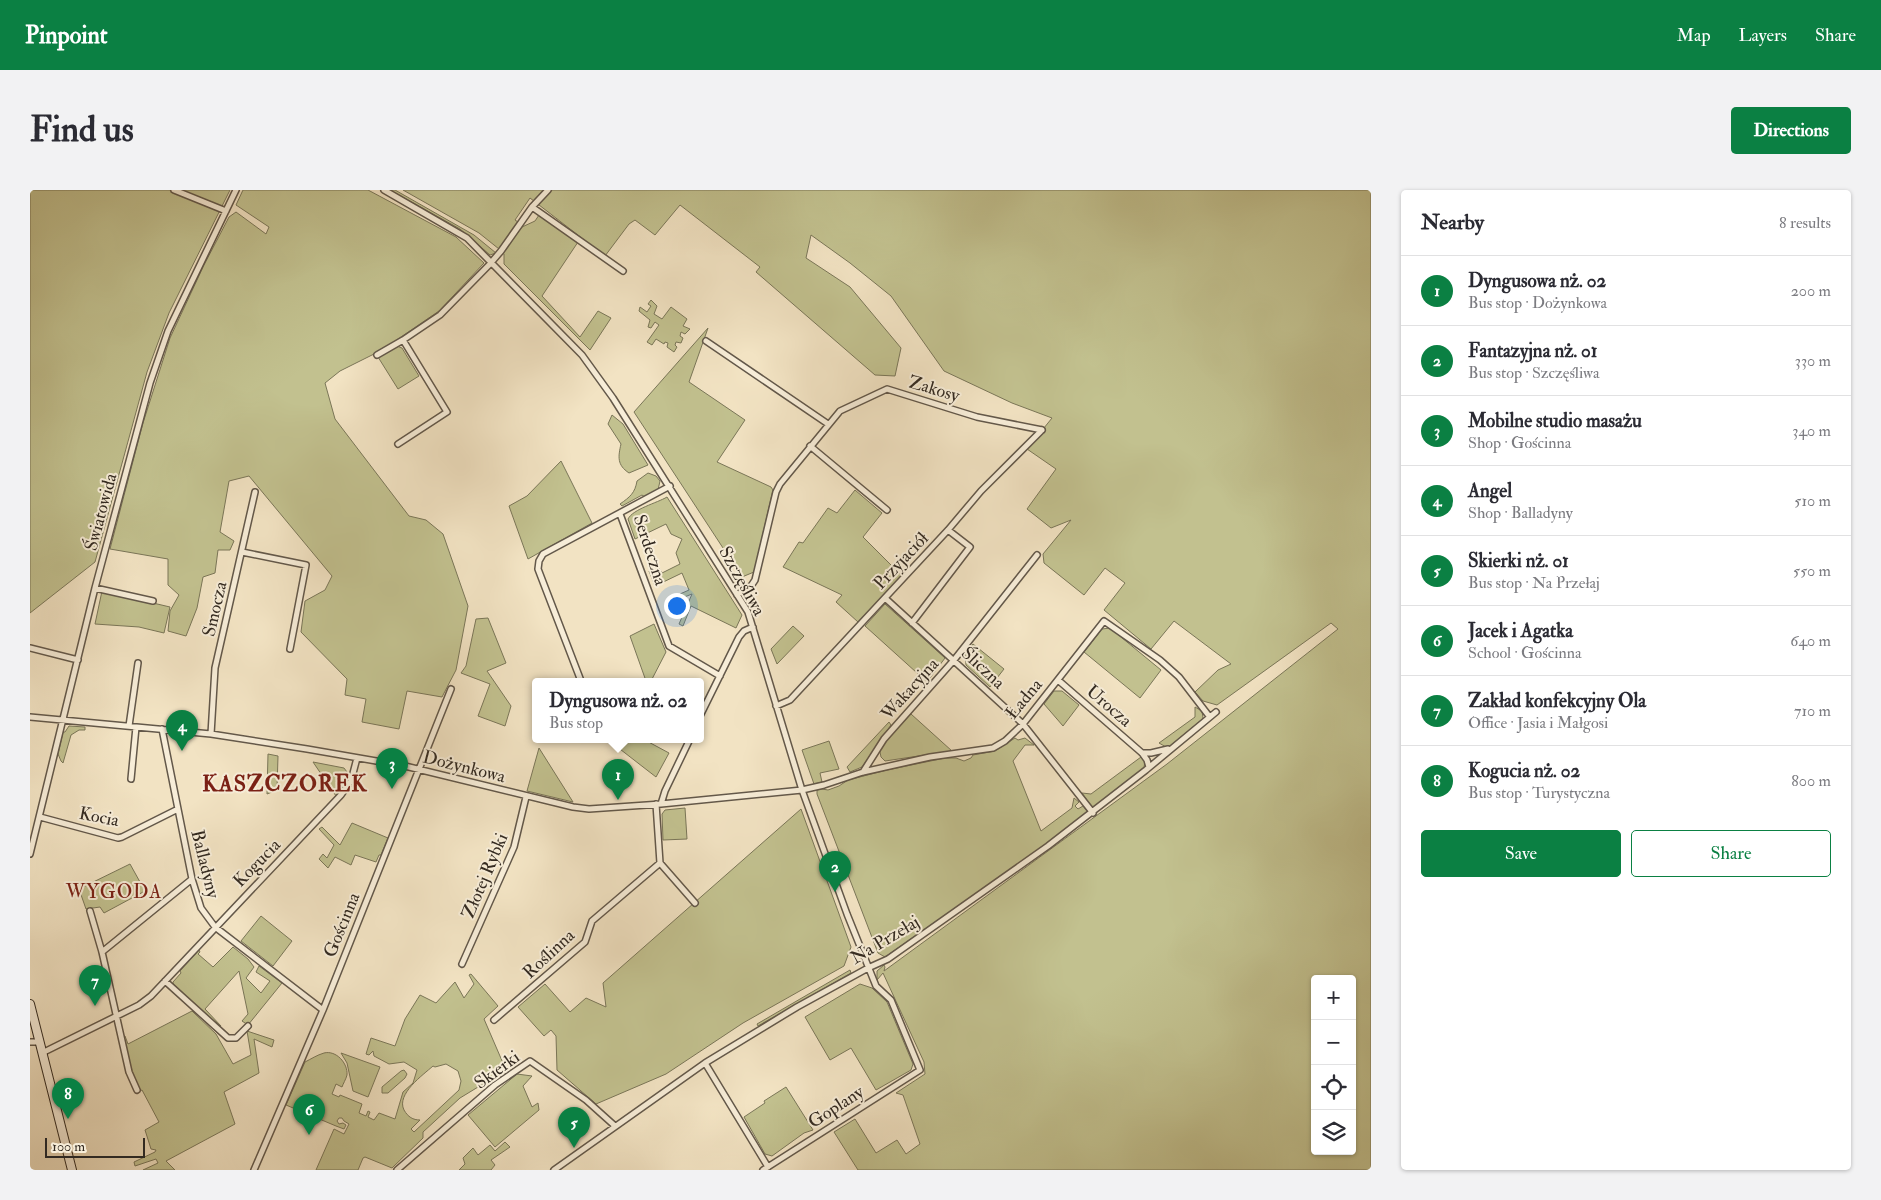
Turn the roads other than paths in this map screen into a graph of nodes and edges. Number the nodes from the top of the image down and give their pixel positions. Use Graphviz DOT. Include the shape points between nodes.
graph roads {
  1 [pos="174,190"];
  2 [pos="236,190"];
  3 [pos="384,190"];
  4 [pos="548,190"];
  5 [pos="532,206"];
  6 [pos="226,211"];
  7 [pos="491,262"];
  8 [pos="623,271"];
  9 [pos="403,340"];
  10 [pos="706,341"];
  11 [pos="377,355"];
  12 [pos="828,424"];
  13 [pos="1042,430"];
  14 [pos="398,444"];
  15 [pos="810,446"];
  16 [pos="670,486"];
  17 [pos="255,492"];
  18 [pos="887,510"];
  19 [pos="620,514"];
  20 [pos="948,530"];
  21 [pos="242,552"];
  22 [pos="1037,555"];
  23 [pos="95,588"];
  24 [pos="737,595"];
  25 [pos="885,598"];
  26 [pos="154,601"];
  27 [pos="912,623"];
  28 [pos="752,627"];
  29 [pos="30,648"];
  30 [pos="290,649"];
  31 [pos="78,660"];
  32 [pos="954,660"];
  33 [pos="138,663"];
  34 [pos="720,676"];
  35 [pos="580,678"];
  36 [pos="1058,680"];
  37 [pos="451,689"];
  38 [pos="776,706"];
  39 [pos="704,708"];
  40 [pos="1216,712"];
  41 [pos="1209,716"];
  42 [pos="30,717"];
  43 [pos="63,720"];
  44 [pos="1023,724"];
  45 [pos="129,726"];
  46 [pos="136,727"];
  47 [pos="162,729"];
  48 [pos="211,734"];
  49 [pos="688,743"];
  50 [pos="1172,747"];
  51 [pos="1142,753"];
  52 [pos="357,758"];
  53 [pos="1149,767"];
  54 [pos="419,770"];
  55 [pos="863,772"];
  56 [pos="131,779"];
  57 [pos="802,790"];
  58 [pos="526,796"];
  59 [pos="659,804"];
  60 [pos="178,809"];
  61 [pos="1093,813"];
  62 [pos="40,817"];
  63 [pos="30,854"];
  64 [pos="660,863"];
  65 [pos="192,879"];
  66 [pos="695,903"];
  67 [pos="90,911"];
  68 [pos="215,927"];
  69 [pos="102,952"];
  70 [pos="462,964"];
  71 [pos="868,968"];
  72 [pos="165,981"];
  73 [pos="30,1004"];
  74 [pos="323,1010"];
  75 [pos="115,1017"];
  76 [pos="494,1020"];
  77 [pos="248,1026"];
  78 [pos="30,1042"];
  79 [pos="39,1042"];
  80 [pos="42,1053"];
  81 [pos="705,1063"];
  82 [pos="920,1070"];
  83 [pos="137,1090"];
  84 [pos="616,1126"];
  85 [pos="765,1168"];
  86 [pos="72,1170"];
  87 [pos="254,1170"];
  88 [pos="398,1170"];
  89 [pos="554,1170"];
  1 -- 6 [label="street"];
  2 -- 6 [label="street, Światowida"];
  3 -- 7 [label="street, Szczęśliwa" via="464,236"];
  4 -- 5 [label="street"];
  5 -- 7 [label="street"];
  5 -- 8 [label="street"];
  6 -- 23 [label="street, Światowida" via="168,331 150,383"];
  7 -- 9 [label="street" via="440,315"];
  7 -- 16 [label="street, Szczęśliwa" via="587,361"];
  9 -- 11 [label="street"];
  9 -- 14 [label="street" via="449,414"];
  10 -- 12 [label="street"];
  12 -- 13 [label="street, Zakosy" via="840,411 887,389 976,417"];
  12 -- 15 [label="street, Zakosy"];
  13 -- 20 [label="street, Przyjaciół" via="981,491"];
  15 -- 18 [label="street"];
  15 -- 24 [label="street, Zakosy" via="776,492 755,580"];
  16 -- 19 [label="street, Serdeczna"];
  16 -- 24 [label="street, Szczęśliwa"];
  17 -- 21 [label="street, Smocza"];
  19 -- 34 [label="street, Serdeczna" via="668,646"];
  19 -- 35 [label="street" via="543,554 539,560 538,570"];
  20 -- 25 [label="street, Przyjaciół"];
  20 -- 27 [label="street" via="970,548"];
  21 -- 30 [label="street" via="306,565"];
  21 -- 48 [label="street, Smocza" via="215,668"];
  22 -- 32 [label="street, Wakacyjna"];
  23 -- 26 [label="street"];
  23 -- 31 [label="street, Światowida"];
  24 -- 28 [label="street, Szczęśliwa" via="748,612"];
  25 -- 27 [label="street, Śliczna"];
  25 -- 38 [label="street, Przyjaciół" via="790,700"];
  27 -- 32 [label="street, Śliczna"];
  28 -- 34 [label="street" via="740,635"];
  28 -- 38 [label="street, Szczęśliwa"];
  29 -- 31 [label="street"];
  31 -- 43 [label="street, Światowida"];
  32 -- 44 [label="street, Śliczna"];
  32 -- 55 [label="street, Wakacyjna" via="884,738"];
  33 -- 45 [label="street"];
  34 -- 39 [label="street"];
  36 -- 41 [label="street, Ładna" via="1104,621 1179,677"];
  36 -- 44 [label="street, Ładna"];
  36 -- 51 [label="street, Urocza"];
  37 -- 54 [label="street, Gościnna"];
  38 -- 57 [label="street, Szczęśliwa"];
  40 -- 41 [label="street, Na Przełaj"];
  41 -- 50 [label="street, Na Przełaj"];
  42 -- 43 [label="street, Dożynkowa"];
  43 -- 45 [label="street, Dożynkowa"];
  43 -- 62 [label="street, Światowida"];
  44 -- 55 [label="street, Ładna" via="993,748 930,757"];
  44 -- 61 [label="street, Śliczna"];
  45 -- 46 [label="street, Dożynkowa"];
  46 -- 47 [label="street, Dożynkowa"];
  46 -- 56 [label="street"];
  47 -- 48 [label="street, Dożynkowa"];
  47 -- 60 [label="street, Balladyny"];
  48 -- 52 [label="street, Dożynkowa"];
  49 -- 59 [label="street"];
  50 -- 51 [label="street"];
  50 -- 53 [label="street, Na Przełaj"];
  51 -- 53 [label="street, Urocza"];
  52 -- 54 [label="street, Dożynkowa"];
  52 -- 68 [label="street, Kogucia" via="352,779 341,795"];
  53 -- 61 [label="street, Na Przełaj"];
  54 -- 58 [label="street, Dożynkowa"];
  54 -- 74 [label="street, Gościnna"];
  55 -- 57 [label="street, Ładna"];
  57 -- 59 [label="street, Dożynkowa"];
  57 -- 71 [label="street, Szczęśliwa"];
  58 -- 59 [label="street, Dożynkowa" via="583,808"];
  58 -- 70 [label="street, Złotej Rybki" via="514,847"];
  59 -- 64 [label="street"];
  60 -- 62 [label="street, Kocia" via="118,838"];
  60 -- 65 [label="street, Balladyny"];
  61 -- 71 [label="street, Na Przełaj" via="888,959"];
  62 -- 63 [label="street, Światowida"];
  64 -- 66 [label="street"];
  64 -- 76 [label="street, Roślinna" via="592,921 585,942"];
  65 -- 68 [label="street, Balladyny" via="201,908"];
  65 -- 69 [label="street"];
  67 -- 69 [label="street"];
  68 -- 72 [label="street, Kogucia"];
  68 -- 74 [label="street, Balladyny"];
  69 -- 75 [label="street"];
  71 -- 81 [label="street, Na Przełaj"];
  71 -- 82 [label="street, Szczęśliwa" via="876,986 891,1000"];
  72 -- 75 [label="street, Kogucia" via="145,1001"];
  72 -- 77 [label="street" via="228,1038 237,1038"];
  73 -- 79 [label="main road"];
  74 -- 87 [label="street, Gościnna"];
  75 -- 80 [label="street, Kogucia"];
  75 -- 83 [label="street"];
  78 -- 79 [label="street"];
  79 -- 80 [label="main road"];
  80 -- 86 [label="main road"];
  81 -- 84 [label="street, Na Przełaj"];
  81 -- 85 [label="street, Goplany"];
  82 -- 85 [label="street, Goplany"];
  84 -- 88 [label="street, Skierki" via="586,1100 530,1061 495,1085"];
  84 -- 89 [label="street, Na Przełaj"];
}
